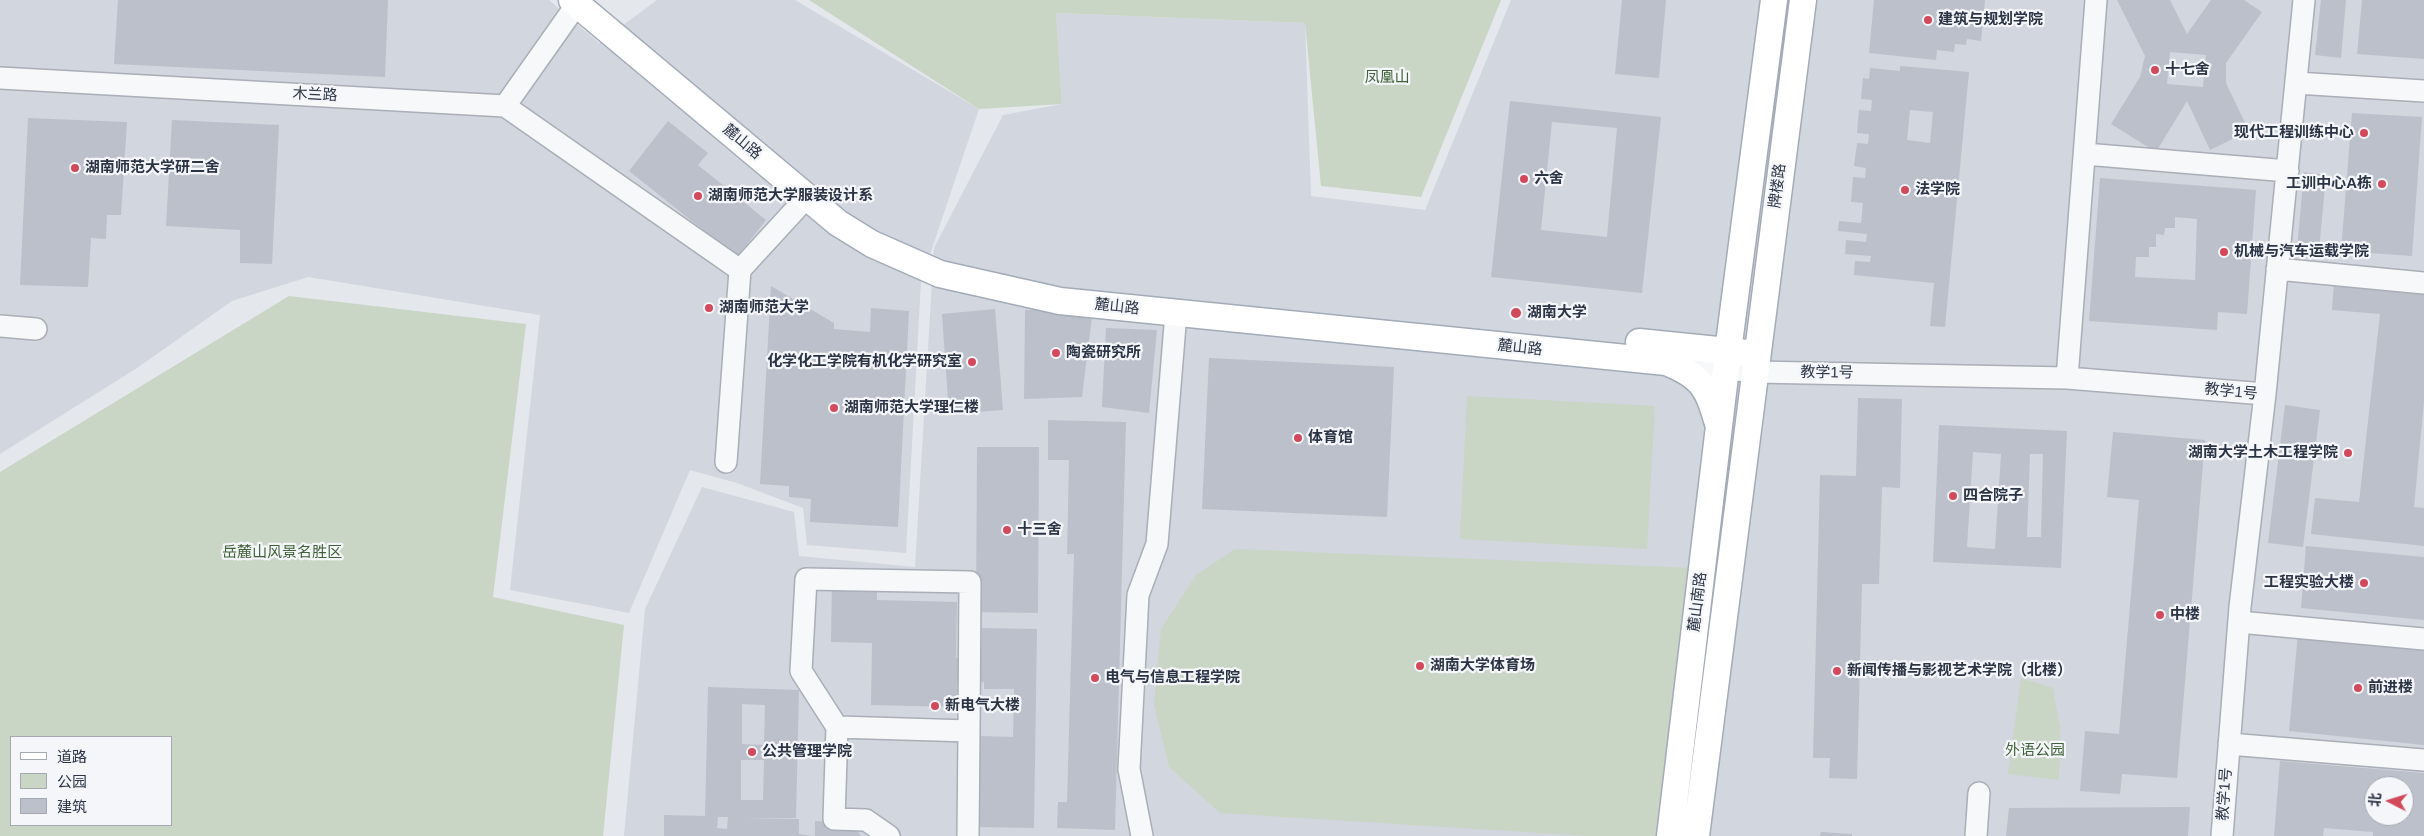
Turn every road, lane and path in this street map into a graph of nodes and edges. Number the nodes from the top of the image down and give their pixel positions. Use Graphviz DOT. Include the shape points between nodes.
graph roads {
  1 [pos="1774,0"];
  2 [pos="1803,0"];
  3 [pos="2096,0"];
  4 [pos="2304,0"];
  5 [pos="582,1"];
  6 [pos="0,78"];
  7 [pos="2296,83"];
  8 [pos="2424,91"];
  9 [pos="505,106"];
  10 [pos="2085,154"];
  11 [pos="2288,171"];
  12 [pos="807,197"];
  13 [pos="2277,269"];
  14 [pos="740,270"];
  15 [pos="2424,283"];
  16 [pos="1735,298"];
  17 [pos="1176,313"];
  18 [pos="0,326"];
  19 [pos="36,329"];
  20 [pos="1667,354"];
  21 [pos="1727,360"];
  22 [pos="1756,363"];
  23 [pos="2067,378"];
  24 [pos="2265,394"];
  25 [pos="1719,427"];
  26 [pos="726,462"];
  27 [pos="2239,622"];
  28 [pos="2424,639"];
  29 [pos="838,727"];
  30 [pos="969,731"];
  31 [pos="2229,744"];
  32 [pos="2424,760"];
  33 [pos="1980,793"];
  34 [pos="889,836"];
  35 [pos="968,836"];
  36 [pos="1142,836"];
  37 [pos="1670,836"];
  38 [pos="1696,836"];
  39 [pos="1976,836"];
  40 [pos="2222,836"];
  1 -- 16 [label="main road, 牌楼路"];
  2 -- 22 [label="main road, 牌楼路"];
  3 -- 10 [label="street"];
  4 -- 7 [label="street"];
  5 -- 9 [label="street"];
  5 -- 12 [label="main road, 麓山路"];
  5 -- 20 [label="main road, 麓山路" via="840,205 897,238 954,261 1061,284"];
  6 -- 9 [label="street, 木兰路"];
  7 -- 8 [label="street"];
  7 -- 11 [label="street"];
  9 -- 14 [label="street"];
  10 -- 11 [label="street"];
  10 -- 23 [label="street"];
  11 -- 13 [label="street"];
  12 -- 14 [label="street"];
  12 -- 17 [label="main road, 麓山路" via="838,223 872,244 940,274 1060,301"];
  13 -- 15 [label="street"];
  13 -- 24 [label="street"];
  14 -- 26 [label="street"];
  16 -- 20 [label="main road" via="1728,314 1709,334"];
  16 -- 21 [label="main road, 牌楼路"];
  17 -- 20 [label="main road, 麓山路"];
  17 -- 36 [label="street" via="1157,544 1138,595 1129,769"];
  18 -- 19 [label="street"];
  20 -- 21 [label="main road, 麓山路"];
  20 -- 25 [label="main road" via="1699,379"];
  21 -- 22 [label="main road, 麓山路"];
  21 -- 25 [label="main road, 麓山南路"];
  22 -- 23 [label="street, 教学1号"];
  22 -- 38 [label="main road, 麓山南路"];
  23 -- 24 [label="street, 教学1号"];
  24 -- 27 [label="street, 教学1号"];
  25 -- 37 [label="main road, 麓山南路"];
  27 -- 28 [label="street"];
  27 -- 31 [label="street, 教学1号"];
  29 -- 30 [label="street"];
  29 -- 30 [label="street" via="801,671 806,578 970,582"];
  29 -- 34 [label="street" via="834,819 866,820"];
  30 -- 35 [label="street"];
  31 -- 32 [label="street"];
  31 -- 40 [label="street, 教学1号"];
  33 -- 39 [label="street"];
}
